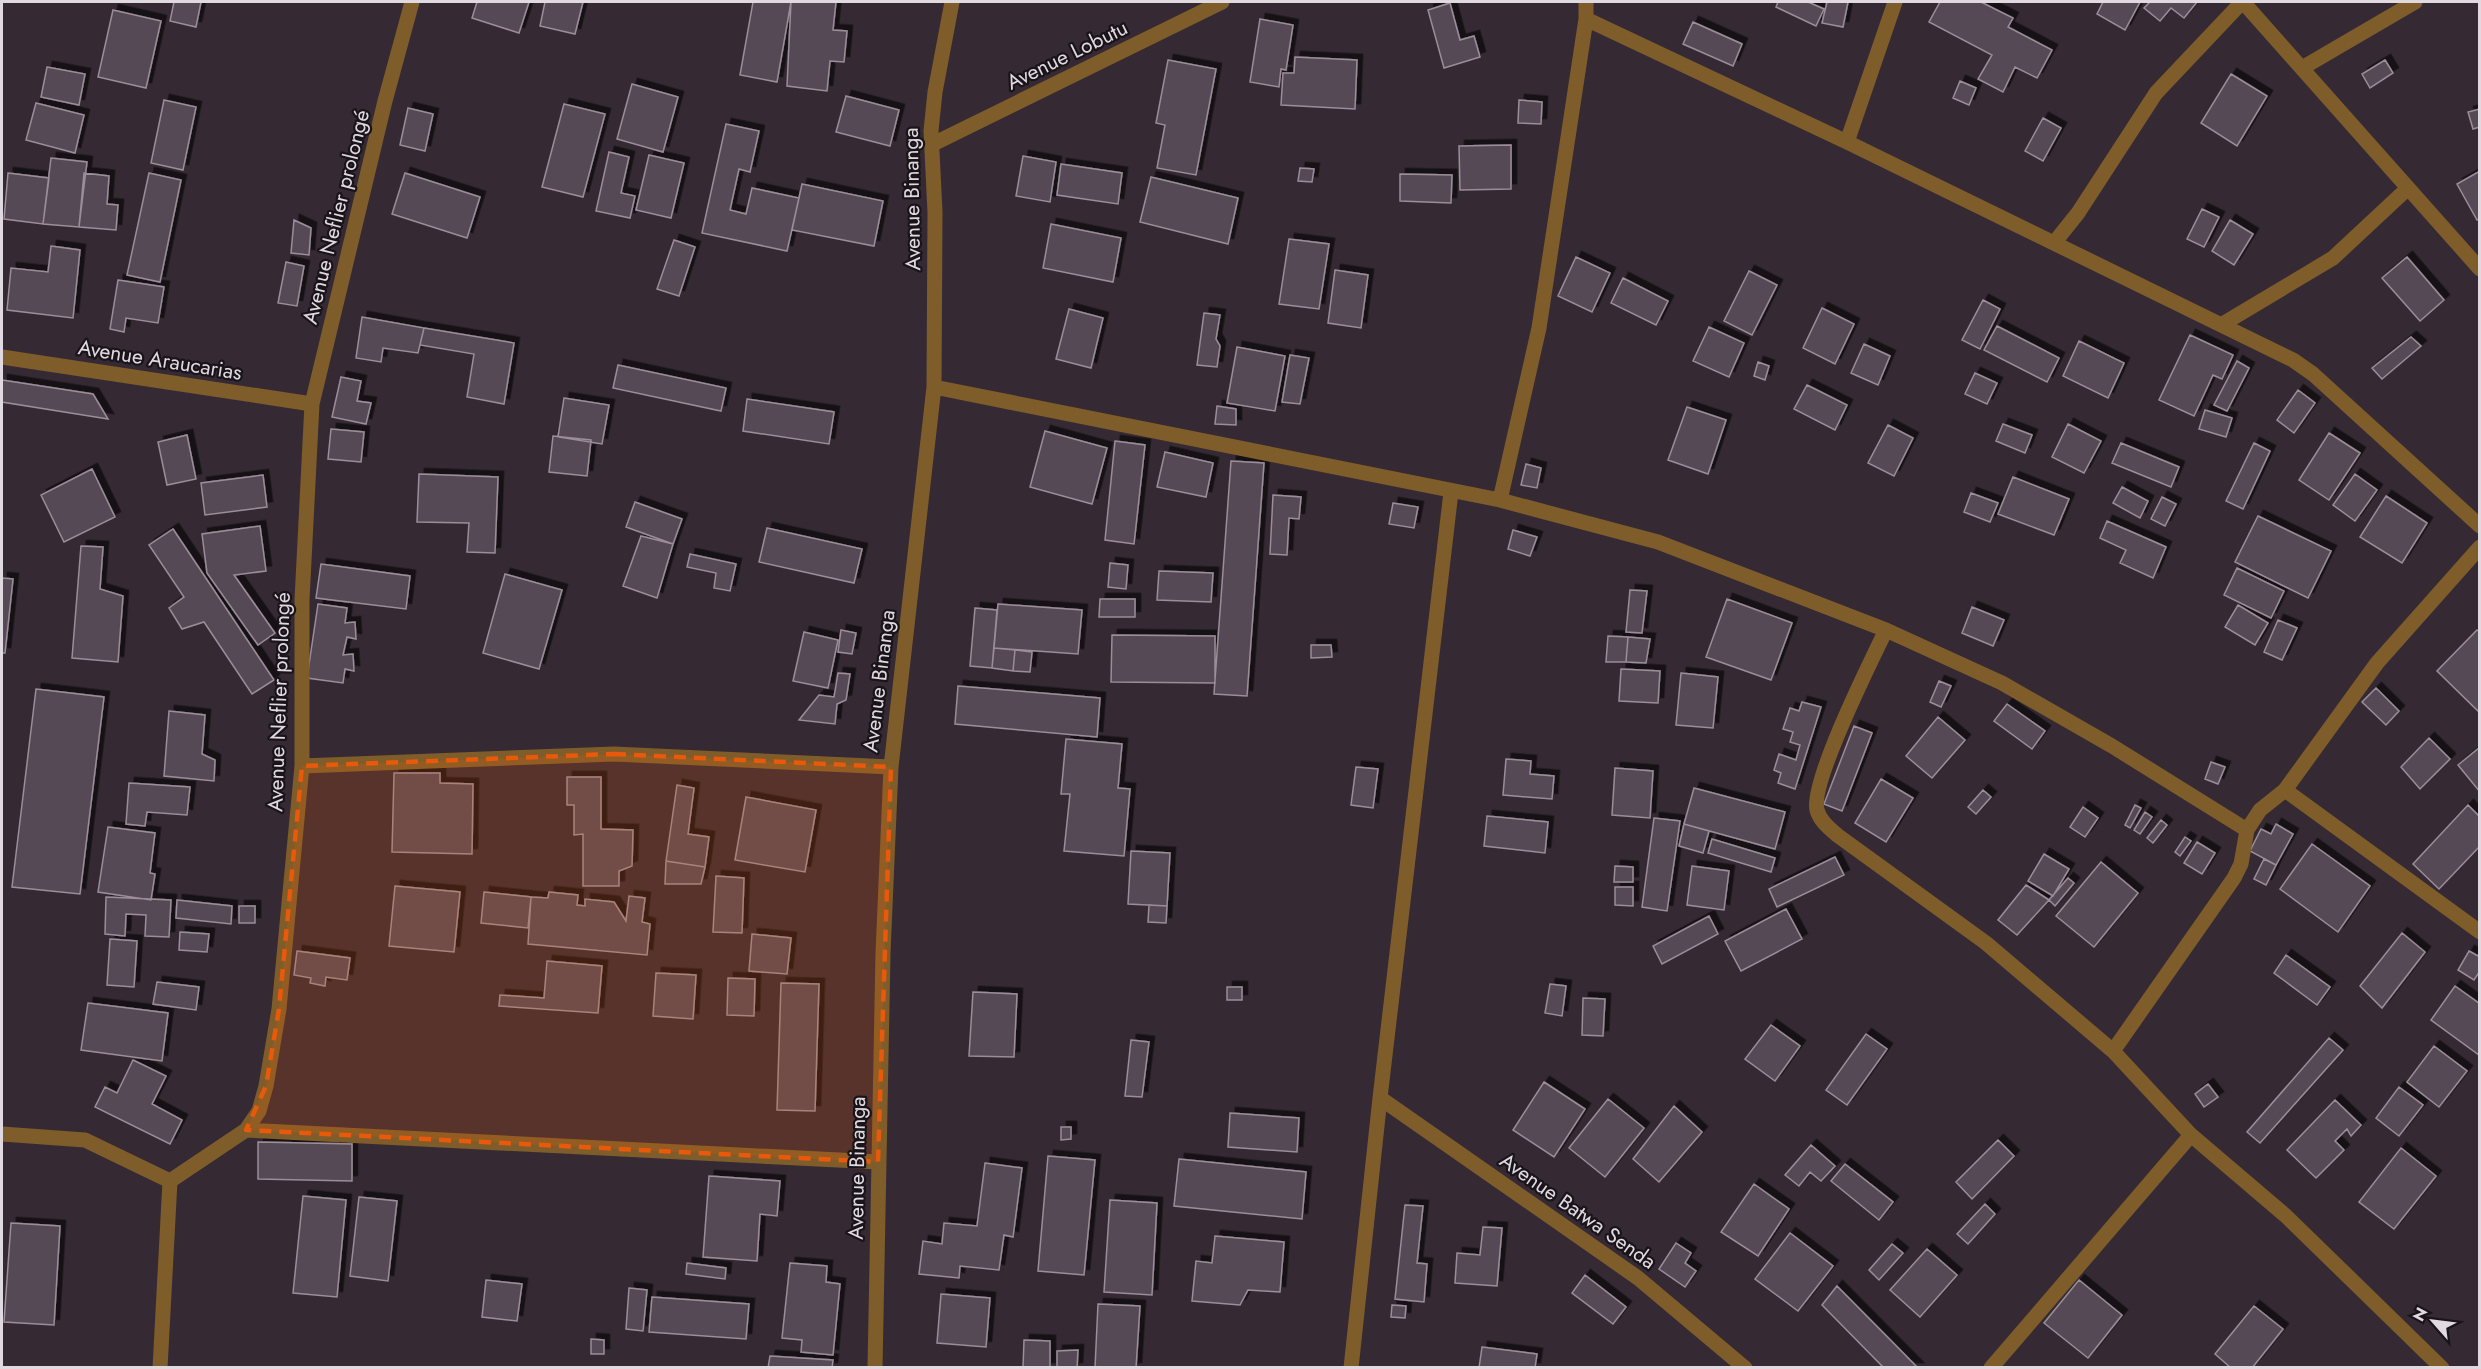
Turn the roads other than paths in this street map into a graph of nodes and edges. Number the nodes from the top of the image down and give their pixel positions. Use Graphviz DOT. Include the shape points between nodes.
graph roads {
  1 [pos="412,2"];
  2 [pos="952,2"];
  3 [pos="1222,2"];
  4 [pos="1586,2"];
  5 [pos="1895,2"];
  6 [pos="2242,2"];
  7 [pos="2415,2"];
  8 [pos="1586,19"];
  9 [pos="2302,68"];
  10 [pos="1847,142"];
  11 [pos="931,144"];
  12 [pos="2407,189"];
  13 [pos="2054,243"];
  14 [pos="2480,269"];
  15 [pos="2221,325"];
  16 [pos="2,357"];
  17 [pos="934,387"];
  18 [pos="312,404"];
  19 [pos="1451,492"];
  20 [pos="1500,500"];
  21 [pos="2480,526"];
  22 [pos="2480,547"];
  23 [pos="1886,630"];
  24 [pos="302,766"];
  25 [pos="891,767"];
  26 [pos="2285,790"];
  27 [pos="2247,830"];
  28 [pos="2480,932"];
  29 [pos="2113,1051"];
  30 [pos="1380,1098"];
  31 [pos="246,1130"];
  32 [pos="2,1134"];
  33 [pos="2191,1135"];
  34 [pos="878,1162"];
  35 [pos="170,1181"];
  36 [pos="160,1368"];
  37 [pos="875,1368"];
  38 [pos="1351,1368"];
  39 [pos="1745,1368"];
  40 [pos="1991,1368"];
  41 [pos="2442,1368"];
  1 -- 18 [label="street, Avenue Neflier prolongé"];
  2 -- 11 [label="street, Avenue Binanga" via="932,113"];
  3 -- 11 [label="street, Avenue Lobutu"];
  4 -- 8 [label="street"];
  5 -- 10 [label="street"];
  6 -- 9 [label="street"];
  6 -- 13 [label="street" via="2157,93 2079,213"];
  7 -- 9 [label="street"];
  8 -- 10 [label="street"];
  8 -- 20 [label="street" via="1539,328"];
  9 -- 12 [label="street"];
  10 -- 13 [label="street"];
  11 -- 17 [label="street, Avenue Binanga" via="935,212"];
  12 -- 14 [label="street"];
  12 -- 15 [label="street" via="2333,258"];
  13 -- 15 [label="street"];
  15 -- 21 [label="street" via="2313,374"];
  16 -- 18 [label="street, Avenue Araucarias"];
  17 -- 19 [label="street"];
  17 -- 25 [label="street, Avenue Binanga"];
  18 -- 24 [label="street, Avenue Neflier prolongé" via="303,600"];
  19 -- 20 [label="street"];
  19 -- 30 [label="street"];
  20 -- 23 [label="street" via="1658,542"];
  22 -- 26 [label="street" via="2377,663"];
  23 -- 27 [label="street" via="2002,683"];
  23 -- 29 [label="street" via="1817,791 1820,817 1837,835 1986,943"];
  24 -- 25 [label="street" via="614,754"];
  24 -- 31 [label="street, Avenue Neflier prolongé" via="279,1009 266,1086 259,1111"];
  25 -- 34 [label="street, Avenue Binanga"];
  26 -- 27 [label="street" via="2260,810"];
  26 -- 28 [label="street"];
  27 -- 29 [label="street" via="2241,864 2234,878"];
  29 -- 33 [label="street"];
  30 -- 38 [label="street"];
  30 -- 39 [label="street, Avenue Batwa Senda" via="1638,1278"];
  31 -- 34 [label="street"];
  31 -- 35 [label="street, Avenue Neflier prolongé"];
  32 -- 35 [label="street" via="85,1140"];
  33 -- 40 [label="street"];
  33 -- 41 [label="street" via="2286,1216"];
  34 -- 37 [label="street, Avenue Binanga"];
  35 -- 36 [label="street"];
}
